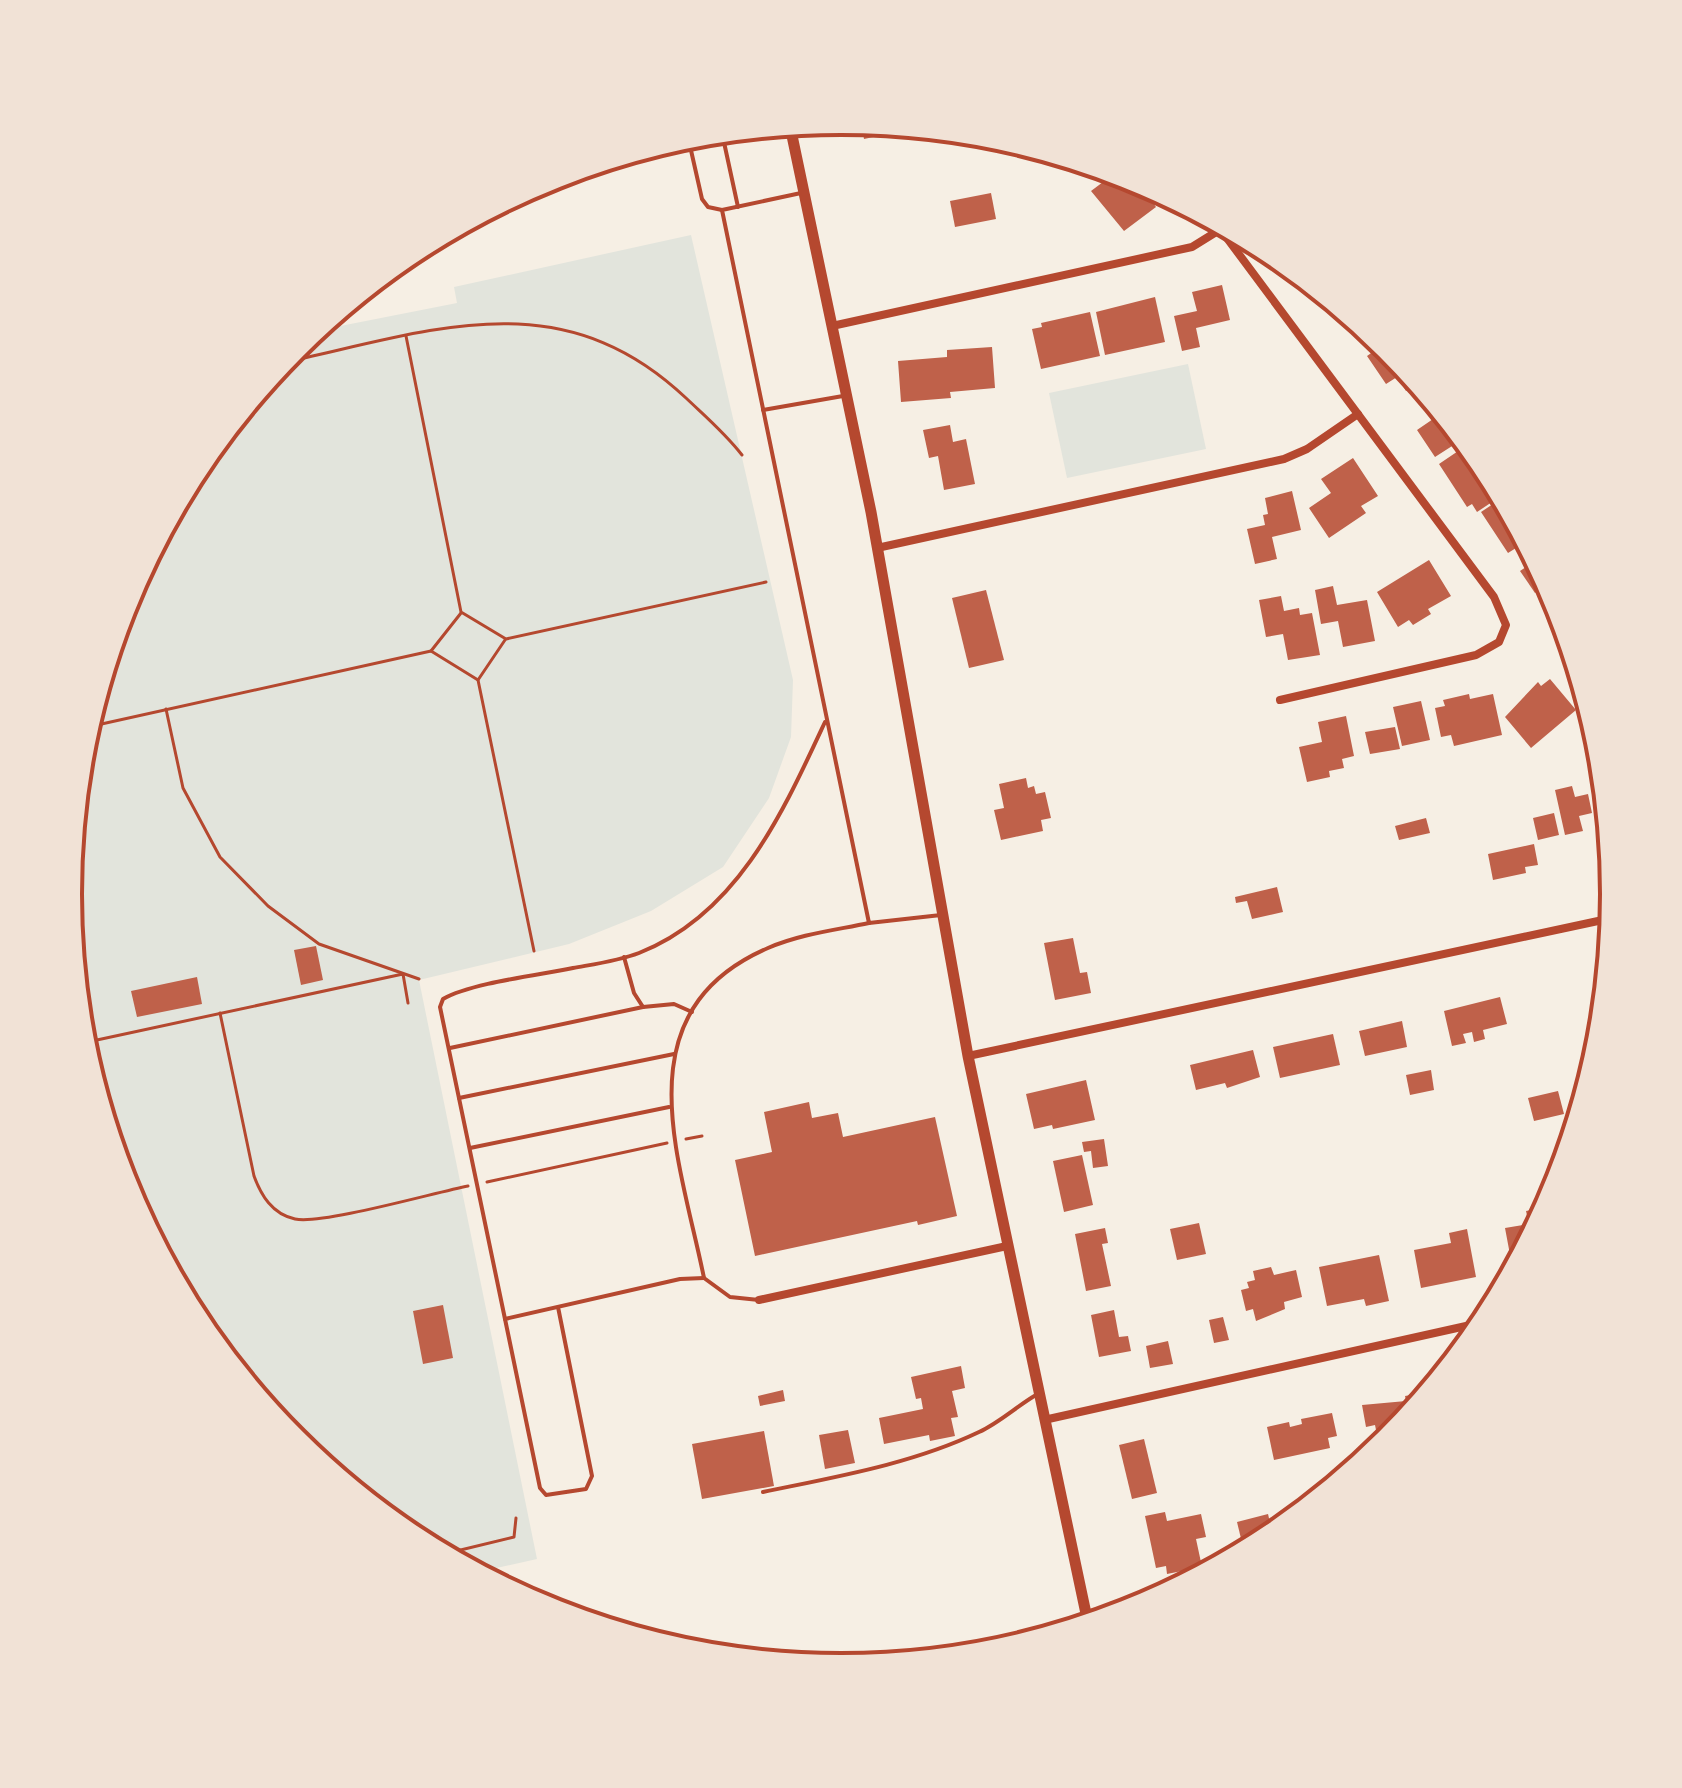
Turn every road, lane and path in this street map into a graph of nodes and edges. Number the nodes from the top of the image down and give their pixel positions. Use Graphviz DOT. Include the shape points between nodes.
graph roads {
  1 [pos="792,137"];
  2 [pos="724,144"];
  3 [pos="691,150"];
  4 [pos="804,192"];
  5 [pos="738,207"];
  6 [pos="722,210"];
  7 [pos="1210,232"];
  8 [pos="1232,245"];
  9 [pos="832,326"];
  10 [pos="406,336"];
  11 [pos="303,359"];
  12 [pos="847,395"];
  13 [pos="763,410"];
  14 [pos="1358,414"];
  15 [pos="742,455"];
  16 [pos="877,548"];
  17 [pos="766,582"];
  18 [pos="461,612"];
  19 [pos="506,639"];
  20 [pos="431,651"];
  21 [pos="478,680"];
  22 [pos="1280,700"];
  23 [pos="166,709"];
  24 [pos="826,720"];
  25 [pos="102,724"];
  26 [pos="941,915"];
  27 [pos="1599,921"];
  28 [pos="869,923"];
  29 [pos="534,951"];
  30 [pos="624,957"];
  31 [pos="403,974"];
  32 [pos="419,979"];
  33 [pos="408,1003"];
  34 [pos="643,1007"];
  35 [pos="692,1012"];
  36 [pos="220,1013"];
  37 [pos="97,1040"];
  38 [pos="449,1048"];
  39 [pos="674,1054"];
  40 [pos="968,1056"];
  41 [pos="459,1098"];
  42 [pos="669,1107"];
  43 [pos="702,1136"];
  44 [pos="676,1142"];
  45 [pos="470,1148"];
  46 [pos="477,1184"];
  47 [pos="1007,1246"];
  48 [pos="704,1278"];
  49 [pos="759,1300"];
  50 [pos="558,1307"];
  51 [pos="505,1319"];
  52 [pos="1465,1326"];
  53 [pos="1038,1394"];
  54 [pos="1044,1420"];
  55 [pos="763,1492"];
  56 [pos="516,1518"];
  57 [pos="460,1550"];
  58 [pos="1086,1613"];
  1 -- 4 [label="street"];
  2 -- 5 [label="lane"];
  3 -- 6 [label="lane" via="702,199 708,207"];
  4 -- 5 [label="lane"];
  4 -- 9 [label="street"];
  5 -- 6 [label="lane"];
  6 -- 13 [label="lane"];
  7 -- 9 [label="street" via="1192,247"];
  8 -- 14 [label="street"];
  9 -- 12 [label="street"];
  10 -- 11 [label="path"];
  10 -- 15 [label="path" via="500,322 575,331 608,342 659,373"];
  10 -- 18 [label="path"];
  12 -- 13 [label="lane"];
  12 -- 16 [label="street"];
  13 -- 24 [label="lane"];
  14 -- 16 [label="street" via="1284,459"];
  14 -- 22 [label="street" via="1494,597 1506,625 1499,642 1476,655"];
  16 -- 26 [label="street"];
  17 -- 19 [label="path"];
  18 -- 19 [label="path"];
  18 -- 20 [label="path"];
  19 -- 21 [label="path"];
  20 -- 21 [label="path"];
  20 -- 23 [label="path"];
  21 -- 29 [label="path"];
  23 -- 25 [label="path"];
  23 -- 31 [label="path" via="183,788 220,857 268,906 319,944"];
  24 -- 28 [label="lane"];
  24 -- 30 [label="lane" via="749,866 678,931"];
  26 -- 28 [label="lane"];
  26 -- 40 [label="street"];
  27 -- 40 [label="street"];
  28 -- 35 [label="lane" via="768,948 725,973"];
  30 -- 34 [label="lane"];
  30 -- 38 [label="lane" via="451,994 440,1007"];
  31 -- 32 [label="path"];
  31 -- 33 [label="path"];
  31 -- 36 [label="path"];
  34 -- 35 [label="lane" via="674,1004"];
  34 -- 38 [label="lane"];
  35 -- 39 [label="lane"];
  36 -- 37 [label="path"];
  36 -- 46 [label="path" via="254,1176 262,1197 280,1213 297,1220 332,1216"];
  38 -- 41 [label="lane"];
  39 -- 41 [label="lane"];
  39 -- 42 [label="lane"];
  40 -- 47 [label="street"];
  41 -- 45 [label="lane"];
  42 -- 44 [label="lane"];
  42 -- 45 [label="lane"];
  43 -- 44 [label="path"];
  44 -- 46 [label="path"];
  44 -- 48 [label="lane"];
  45 -- 46 [label="lane"];
  46 -- 51 [label="lane"];
  47 -- 49 [label="street"];
  47 -- 53 [label="street"];
  48 -- 49 [label="lane" via="730,1297"];
  48 -- 50 [label="lane"];
  50 -- 51 [label="lane"];
  50 -- 51 [label="lane" via="592,1476 586,1489 546,1495 540,1488"];
  52 -- 54 [label="street"];
  53 -- 54 [label="street"];
  53 -- 55 [label="lane" via="983,1431 935,1450"];
  54 -- 58 [label="street"];
  56 -- 57 [label="path" via="514,1537"];
}
